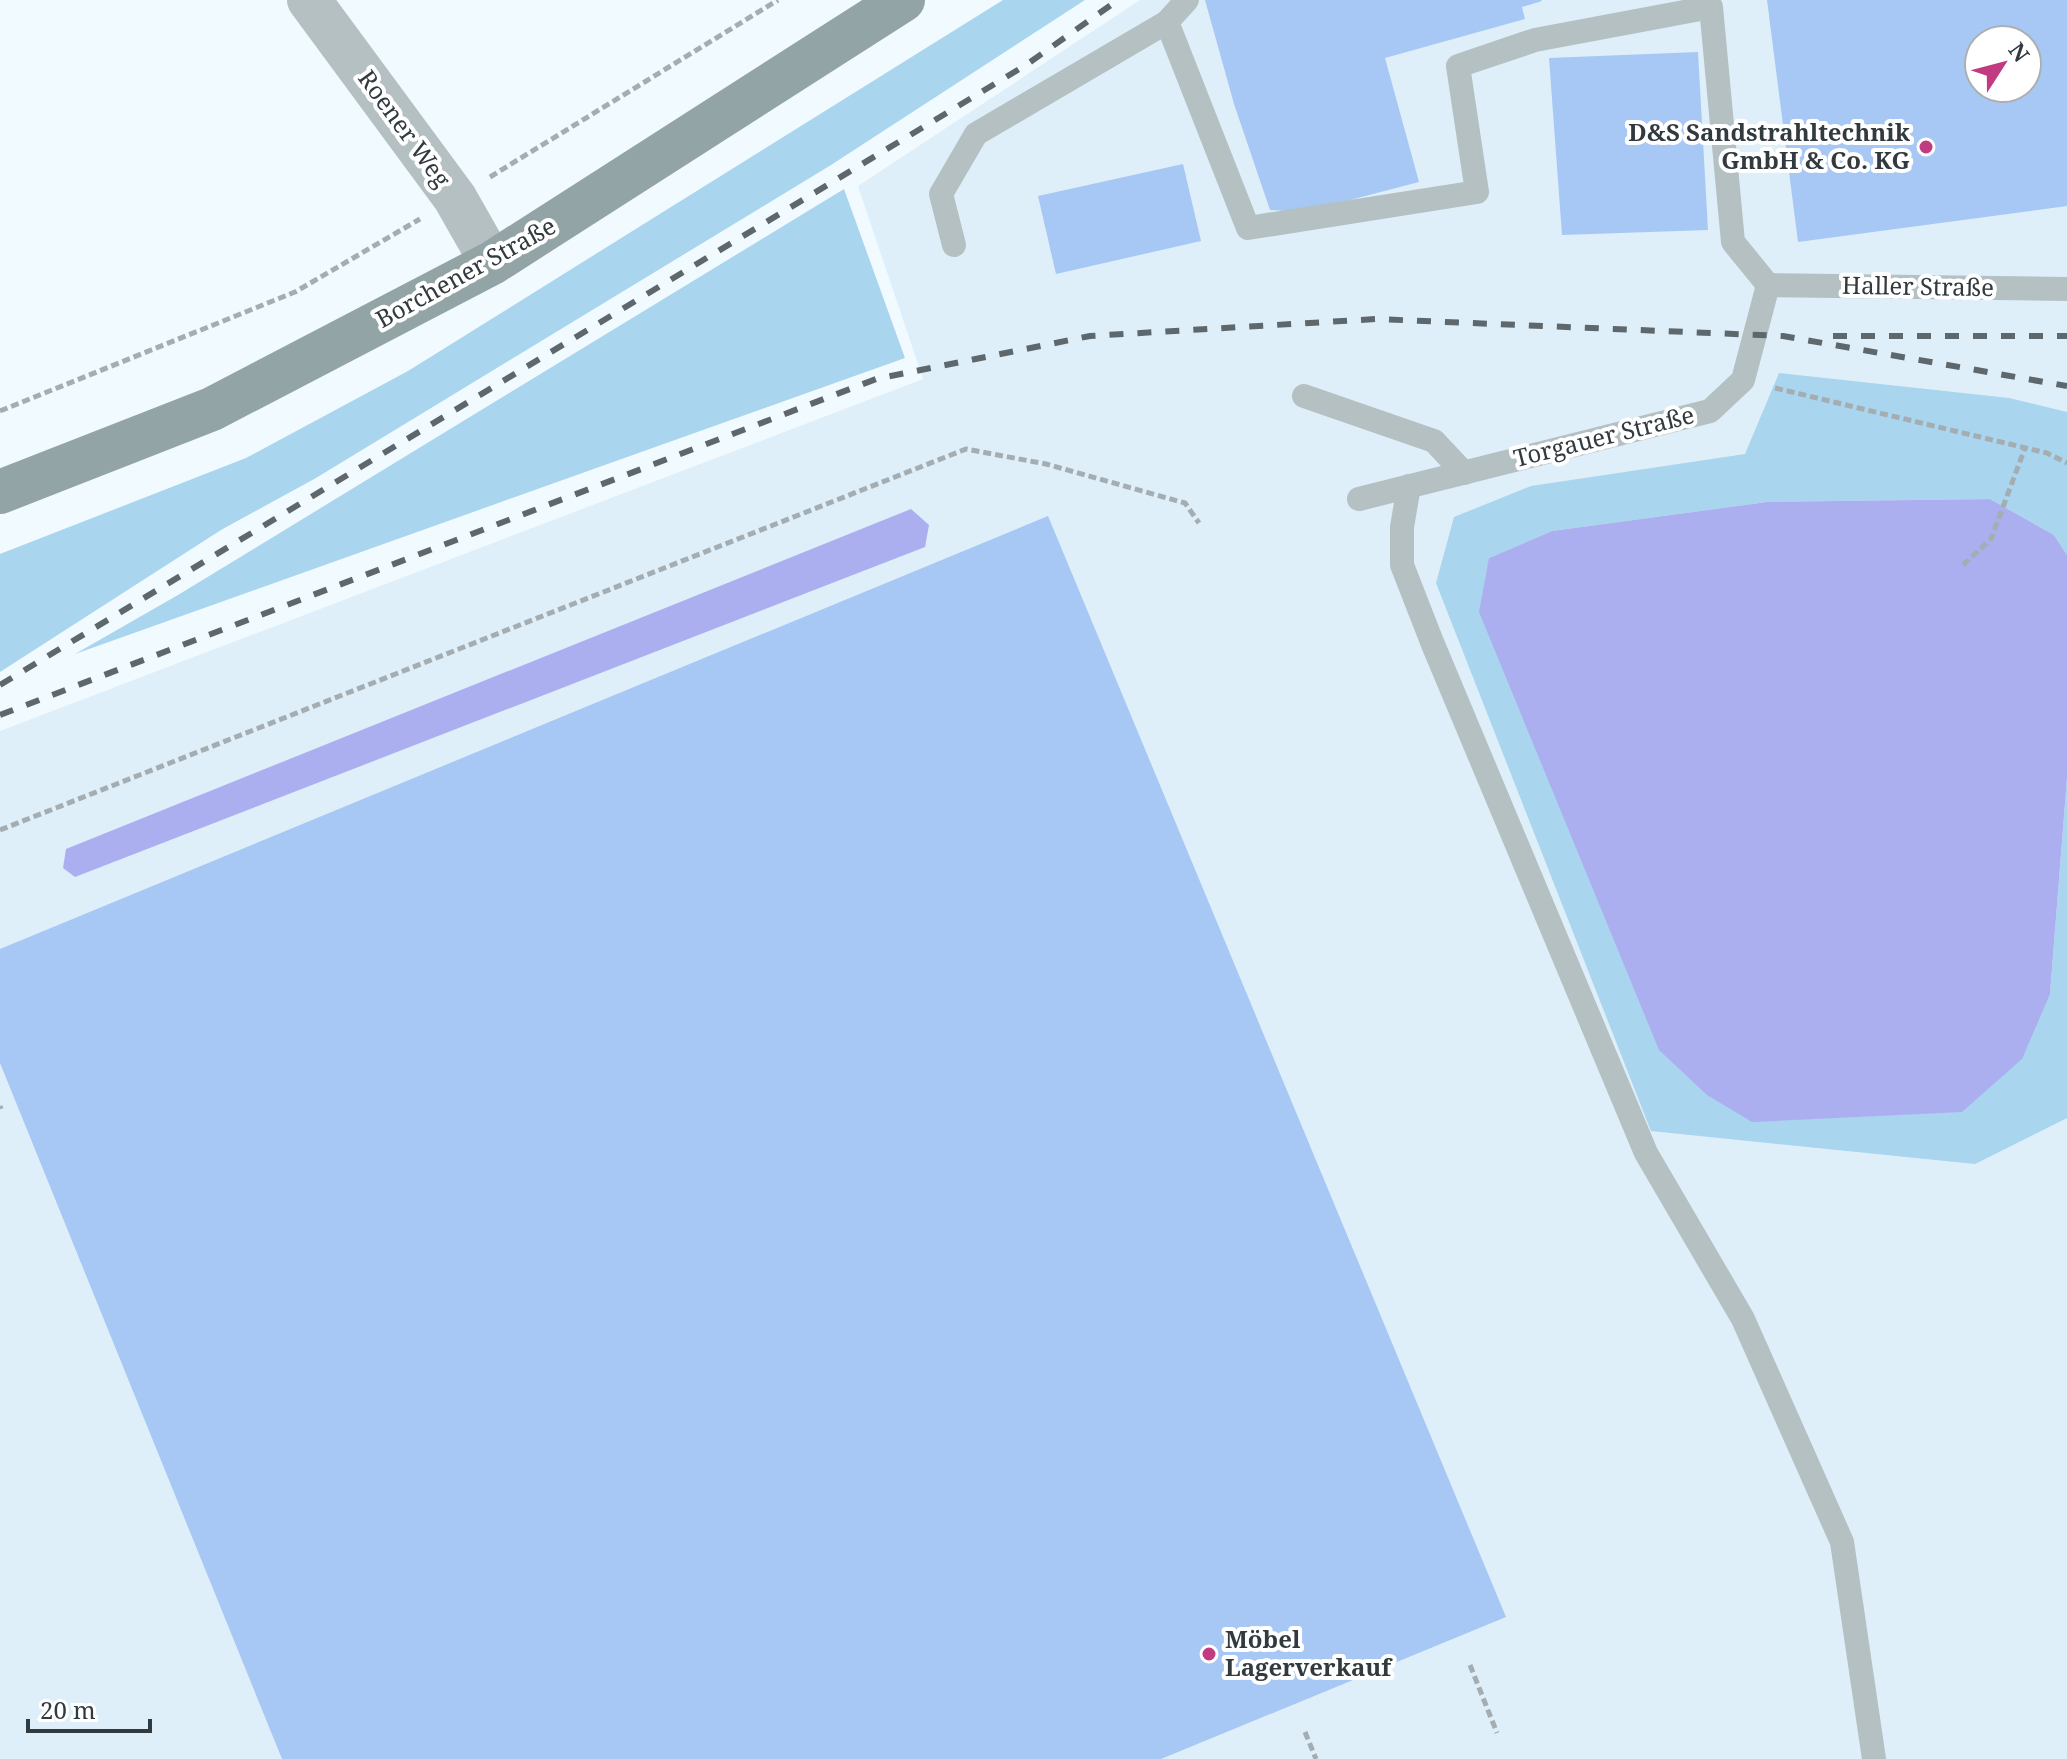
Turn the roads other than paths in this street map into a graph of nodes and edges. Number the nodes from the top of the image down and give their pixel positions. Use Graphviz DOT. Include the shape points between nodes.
graph roads {
  1 [pos="309,0"];
  2 [pos="903,0"];
  3 [pos="1187,0"];
  4 [pos="1167,22"];
  5 [pos="954,245"];
  6 [pos="492,263"];
  7 [pos="1768,285"];
  8 [pos="2067,289"];
  9 [pos="1304,396"];
  10 [pos="1464,473"];
  11 [pos="1409,486"];
  12 [pos="0,492"];
  13 [pos="1359,499"];
  14 [pos="1874,1759"];
  1 -- 6 [label="street, Roener Weg" via="455,198"];
  2 -- 6 [label="main road, Borchener Straße"];
  3 -- 4 [label="lane"];
  4 -- 5 [label="lane" via="976,134 941,194"];
  4 -- 7 [label="lane" via="1248,228 1477,192 1458,66 1535,40 1711,7 1733,242"];
  6 -- 12 [label="main road, Borchener Straße" via="212,409"];
  7 -- 8 [label="lane, Haller Straße"];
  7 -- 10 [label="lane, Torgauer Straße" via="1743,380 1710,411"];
  9 -- 10 [label="lane" via="1434,441"];
  10 -- 11 [label="lane, Torgauer Straße"];
  11 -- 13 [label="lane, Torgauer Straße"];
  11 -- 14 [label="lane" via="1402,565 1432,642 1646,1153 1743,1319 1842,1542"];
}
